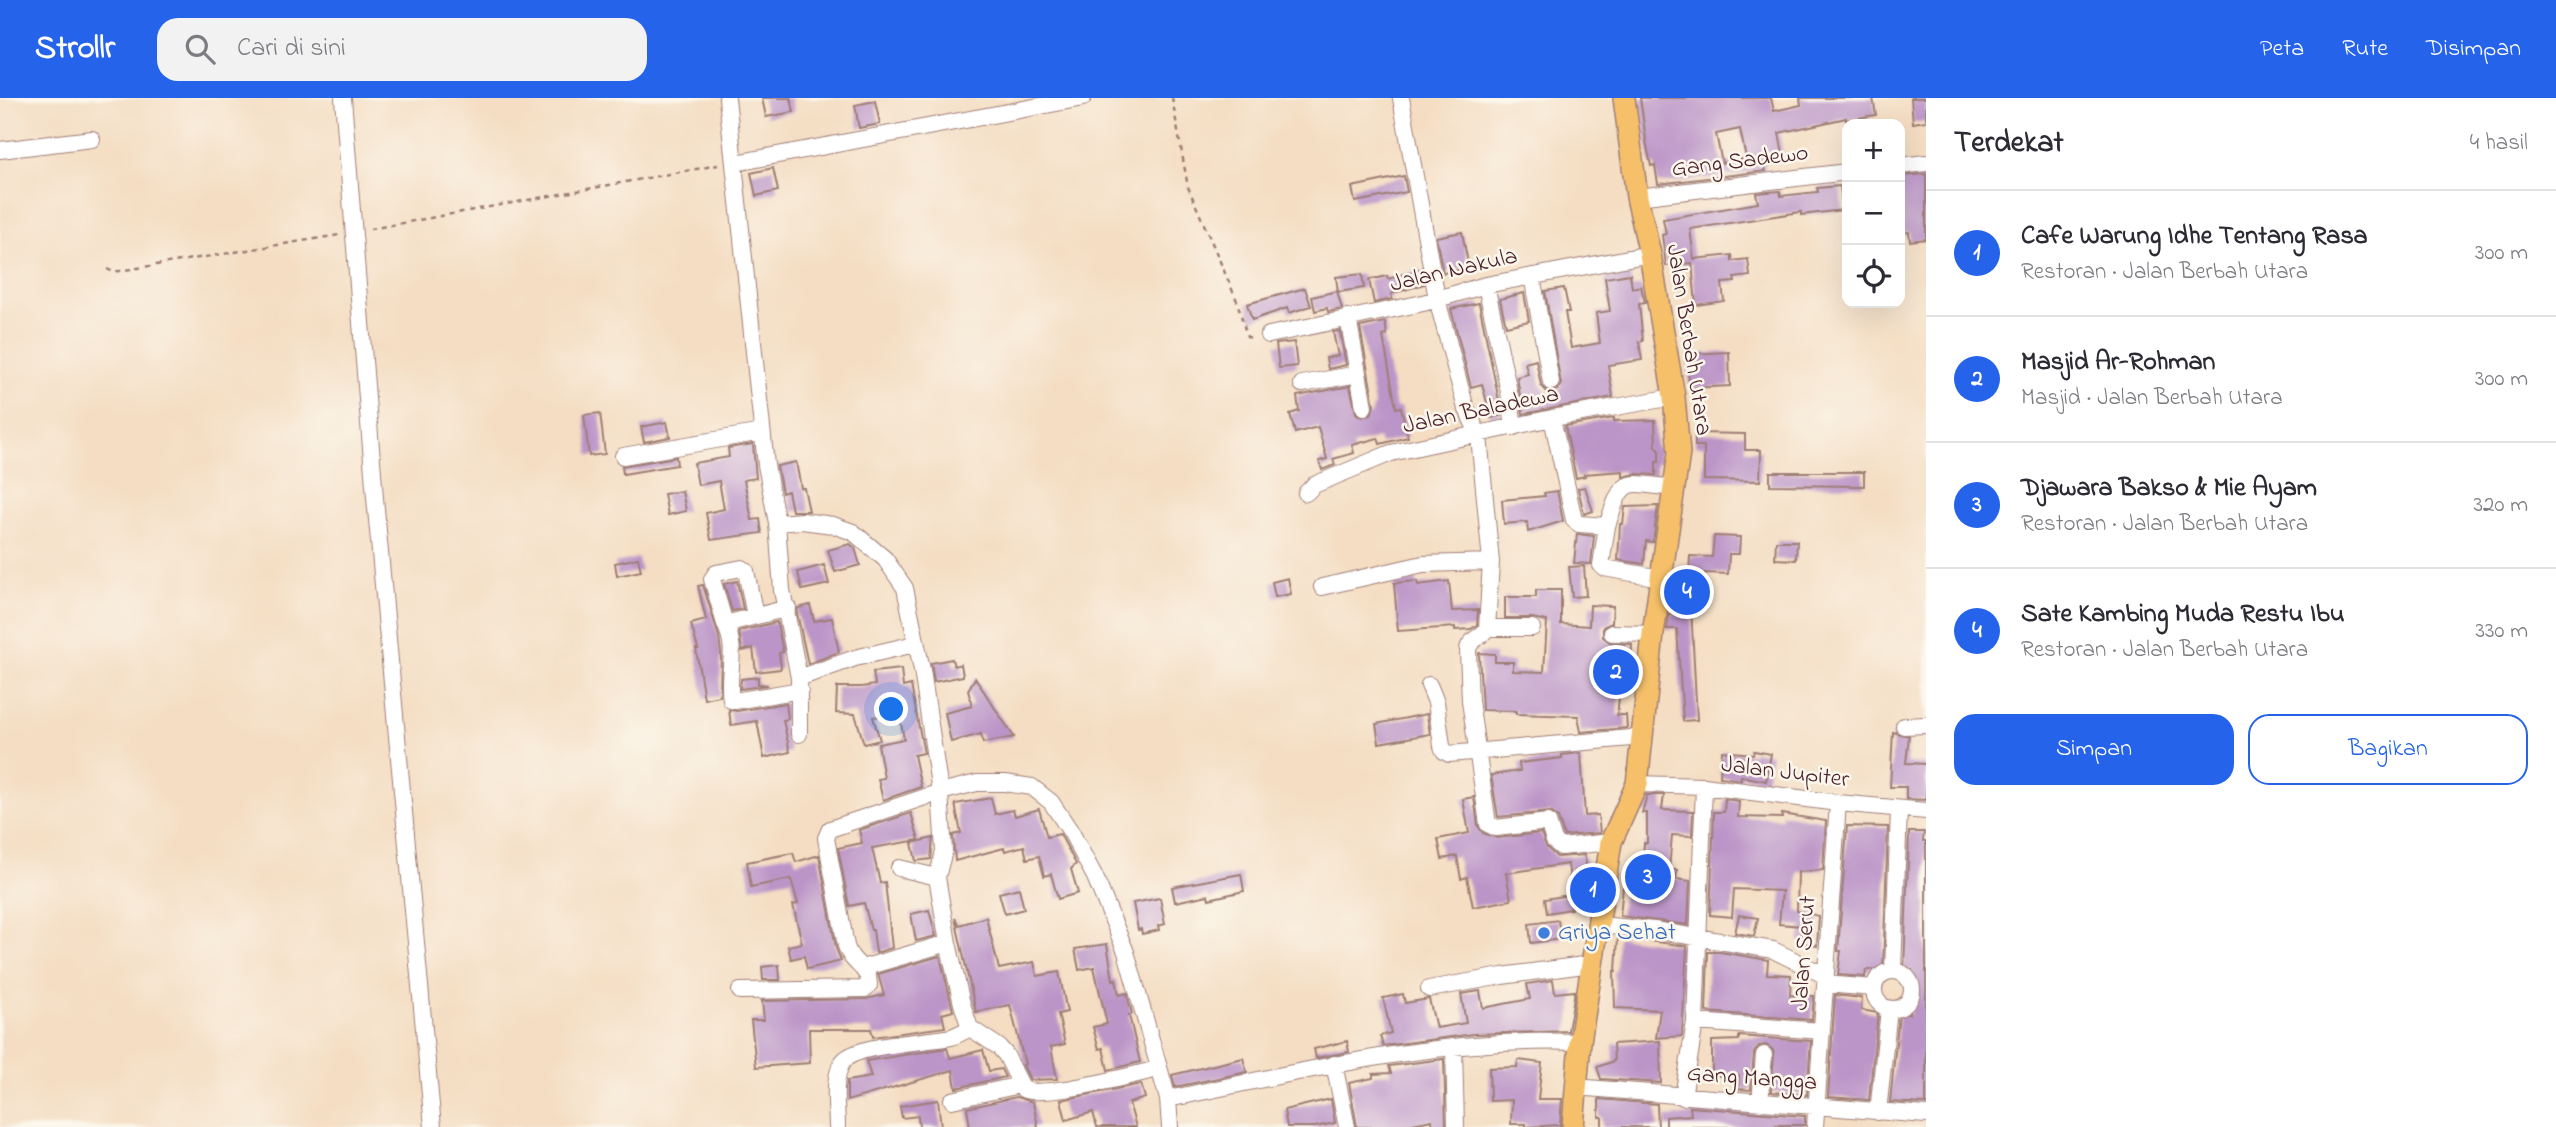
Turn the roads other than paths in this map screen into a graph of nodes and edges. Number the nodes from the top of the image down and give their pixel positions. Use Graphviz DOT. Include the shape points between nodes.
graph roads {
  1 [pos="343,98"];
  2 [pos="727,98"];
  3 [pos="1083,98"];
  4 [pos="1401,98"];
  5 [pos="1624,98"];
  6 [pos="92,139"];
  7 [pos="0,150"];
  8 [pos="735,163"];
  9 [pos="1926,163"];
  10 [pos="1905,165"];
  11 [pos="1842,173"];
  12 [pos="1637,197"];
  13 [pos="1650,254"];
  14 [pos="1532,276"];
  15 [pos="1486,285"];
  16 [pos="1437,299"];
  17 [pos="1348,317"];
  18 [pos="1269,335"];
  19 [pos="1358,374"];
  20 [pos="1551,382"];
  21 [pos="1302,384"];
  22 [pos="1674,397"];
  23 [pos="1364,407"];
  24 [pos="1552,418"];
  25 [pos="1514,428"];
  26 [pos="762,432"];
  27 [pos="1479,436"];
  28 [pos="623,456"];
  29 [pos="1675,488"];
  30 [pos="1306,493"];
  31 [pos="777,523"];
  32 [pos="1607,526"];
  33 [pos="1491,562"];
  34 [pos="1661,578"];
  35 [pos="1322,587"];
  36 [pos="788,608"];
  37 [pos="755,616"];
  38 [pos="725,624"];
  39 [pos="1487,628"];
  40 [pos="1532,628"];
  41 [pos="1612,633"];
  42 [pos="1653,634"];
  43 [pos="915,644"];
  44 [pos="799,684"];
  45 [pos="1429,685"];
  46 [pos="1926,725"];
  47 [pos="1904,726"];
  48 [pos="799,734"];
  49 [pos="1642,737"];
  50 [pos="1478,750"];
  51 [pos="1637,784"];
  52 [pos="1704,786"];
  53 [pos="940,792"];
  54 [pos="1838,803"];
  55 [pos="1899,810"];
  56 [pos="1926,811"];
  57 [pos="1611,842"];
  58 [pos="899,868"];
  59 [pos="937,877"];
  60 [pos="1600,925"];
  61 [pos="1698,937"];
  62 [pos="948,943"];
  63 [pos="1591,964"];
  64 [pos="862,968"];
  65 [pos="1893,971"];
  66 [pos="1826,980"];
  67 [pos="1874,988"];
  68 [pos="1429,989"];
  69 [pos="740,991"];
  70 [pos="1919,992"];
  71 [pos="1889,1009"];
  72 [pos="1695,1022"];
  73 [pos="970,1028"];
  74 [pos="1822,1031"];
  75 [pos="1580,1042"];
  76 [pos="1454,1047"];
  77 [pos="1765,1055"];
  78 [pos="1334,1064"];
  79 [pos="1158,1069"];
  80 [pos="1020,1085"];
  81 [pos="1575,1087"];
  82 [pos="1682,1097"];
  83 [pos="1168,1099"];
  84 [pos="952,1100"];
  85 [pos="1759,1103"];
  86 [pos="1815,1105"];
  87 [pos="1878,1112"];
  88 [pos="1926,1115"];
  89 [pos="433,1127"];
  90 [pos="837,1127"];
  91 [pos="1170,1127"];
  92 [pos="1347,1127"];
  93 [pos="1456,1127"];
  94 [pos="1573,1127"];
  95 [pos="1815,1127"];
  1 -- 89 [label="street"];
  2 -- 8 [label="street"];
  3 -- 8 [label="street"];
  4 -- 16 [label="street"];
  5 -- 12 [label="main road, Jalan Berbah Utara"];
  6 -- 7 [label="street"];
  8 -- 26 [label="street"];
  9 -- 10 [label="street"];
  11 -- 12 [label="street, Gang Sadewo"];
  12 -- 13 [label="main road, Jalan Berbah Utara"];
  13 -- 14 [label="street, Jalan Nakula"];
  13 -- 22 [label="main road, Jalan Berbah Utara"];
  14 -- 15 [label="street, Jalan Nakula"];
  14 -- 20 [label="street"];
  15 -- 16 [label="street, Jalan Nakula"];
  15 -- 25 [label="street"];
  16 -- 17 [label="street, Jalan Nakula"];
  16 -- 27 [label="street" via="1465,405"];
  17 -- 18 [label="street, Jalan Nakula"];
  17 -- 19 [label="street"];
  19 -- 21 [label="street"];
  19 -- 23 [label="street"];
  22 -- 24 [label="street, Jalan Baladewa"];
  22 -- 29 [label="main road, Jalan Berbah Utara" via="1679,453"];
  24 -- 25 [label="street, Jalan Baladewa"];
  24 -- 32 [label="street" via="1574,520"];
  25 -- 27 [label="street, Jalan Baladewa"];
  26 -- 28 [label="street"];
  26 -- 31 [label="street"];
  27 -- 30 [label="street, Jalan Baladewa" via="1391,453 1314,485"];
  27 -- 33 [label="street"];
  29 -- 32 [label="street" via="1624,486"];
  29 -- 34 [label="main road, Jalan Berbah Utara"];
  31 -- 36 [label="street"];
  31 -- 43 [label="street" via="833,525 865,541 885,559 905,588"];
  32 -- 34 [label="street" via="1602,566"];
  33 -- 35 [label="street" via="1423,564"];
  33 -- 39 [label="street"];
  34 -- 42 [label="main road, Jalan Berbah Utara"];
  36 -- 37 [label="street"];
  36 -- 44 [label="street"];
  37 -- 38 [label="street"];
  37 -- 38 [label="street" via="746,571 716,573 712,579"];
  38 -- 44 [label="street" via="733,658 728,680 731,699"];
  39 -- 40 [label="street"];
  39 -- 50 [label="street" via="1468,650"];
  41 -- 42 [label="street"];
  42 -- 49 [label="main road, Jalan Berbah Utara"];
  43 -- 44 [label="street" via="855,658"];
  43 -- 53 [label="street"];
  44 -- 48 [label="street"];
  45 -- 50 [label="street" via="1444,751"];
  46 -- 47 [label="street"];
  49 -- 50 [label="street"];
  49 -- 51 [label="main road, Jalan Berbah Utara"];
  50 -- 57 [label="street" via="1492,828 1545,821 1562,847"];
  51 -- 52 [label="street, Jalan Jupiter"];
  51 -- 57 [label="main road, Jalan Berbah Utara"];
  52 -- 54 [label="street, Jalan Jupiter"];
  52 -- 61 [label="street"];
  53 -- 59 [label="street" via="944,851"];
  53 -- 64 [label="street" via="838,825 827,833 848,954"];
  53 -- 79 [label="street" via="977,783 1004,783 1032,787 1051,802 1096,877 1126,952"];
  54 -- 55 [label="street, Jalan Jupiter"];
  54 -- 66 [label="street, Jalan Serut"];
  55 -- 56 [label="street, Jalan Jupiter"];
  55 -- 65 [label="street"];
  57 -- 60 [label="main road, Jalan Berbah Utara"];
  58 -- 59 [label="street"];
  59 -- 62 [label="street"];
  60 -- 61 [label="street"];
  60 -- 63 [label="main road, Jalan Berbah Utara"];
  61 -- 66 [label="street" via="1773,950"];
  61 -- 72 [label="street"];
  62 -- 64 [label="street"];
  62 -- 73 [label="street"];
  63 -- 68 [label="street"];
  63 -- 75 [label="main road, Jalan Berbah Utara"];
  64 -- 69 [label="street" via="868,976 865,989"];
  65 -- 67 [label="street" via="1880,976"];
  65 -- 70 [label="street" via="1909,979"];
  66 -- 67 [label="street"];
  66 -- 74 [label="street, Jalan Serut"];
  67 -- 71 [label="street" via="1877,1001"];
  70 -- 71 [label="street" via="1905,1005"];
  71 -- 87 [label="street"];
  72 -- 74 [label="street"];
  72 -- 82 [label="street"];
  73 -- 80 [label="street" via="999,1047"];
  73 -- 90 [label="street" via="953,1036 851,1055 843,1061 836,1082"];
  74 -- 86 [label="street, Jalan Serut"];
  75 -- 76 [label="street"];
  75 -- 81 [label="main road, Jalan Berbah Utara"];
  76 -- 78 [label="street"];
  76 -- 93 [label="street"];
  77 -- 85 [label="street"];
  78 -- 83 [label="street"];
  78 -- 92 [label="street"];
  79 -- 80 [label="street" via="1053,1090 1028,1092"];
  79 -- 83 [label="street"];
  80 -- 84 [label="street"];
  81 -- 82 [label="street, Gang Mangga"];
  81 -- 94 [label="main road, Jalan Berbah Utara"];
  82 -- 85 [label="street, Gang Mangga"];
  83 -- 91 [label="street"];
  85 -- 86 [label="street, Gang Mangga"];
  86 -- 87 [label="street, Gang Mangga"];
  86 -- 95 [label="street, Jalan Serut"];
  87 -- 88 [label="street, Gang Mangga"];
}
